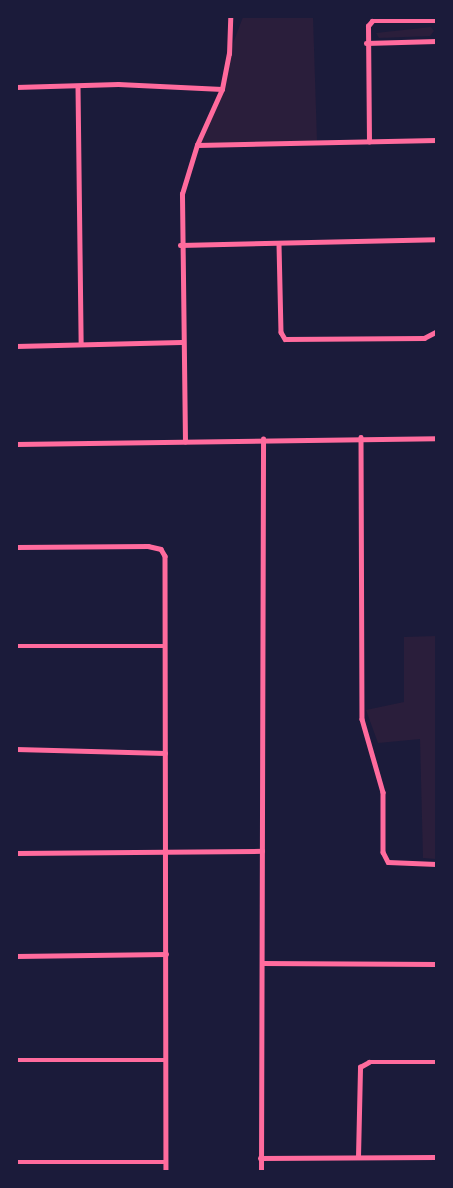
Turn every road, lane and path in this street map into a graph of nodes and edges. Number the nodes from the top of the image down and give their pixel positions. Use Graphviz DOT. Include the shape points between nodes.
graph roads {
  1 [pos="230,16"];
  2 [pos="436,21"];
  3 [pos="436,41"];
  4 [pos="366,43"];
  5 [pos="78,86"];
  6 [pos="16,87"];
  7 [pos="222,89"];
  8 [pos="436,141"];
  9 [pos="369,142"];
  10 [pos="197,144"];
  11 [pos="436,239"];
  12 [pos="279,244"];
  13 [pos="180,245"];
  14 [pos="436,332"];
  15 [pos="181,342"];
  16 [pos="81,344"];
  17 [pos="16,345"];
  18 [pos="361,437"];
  19 [pos="436,438"];
  20 [pos="263,439"];
  21 [pos="184,442"];
  22 [pos="16,444"];
  23 [pos="16,547"];
  24 [pos="16,646"];
  25 [pos="165,646"];
  26 [pos="16,749"];
  27 [pos="165,753"];
  28 [pos="262,851"];
  29 [pos="166,852"];
  30 [pos="16,853"];
  31 [pos="436,864"];
  32 [pos="166,954"];
  33 [pos="16,956"];
  34 [pos="262,963"];
  35 [pos="436,964"];
  36 [pos="16,1060"];
  37 [pos="166,1060"];
  38 [pos="436,1062"];
  39 [pos="358,1157"];
  40 [pos="260,1158"];
  41 [pos="436,1158"];
  42 [pos="16,1162"];
  43 [pos="166,1162"];
  44 [pos="166,1172"];
  45 [pos="261,1172"];
  1 -- 7 [label="street" via="229,54"];
  2 -- 4 [label="street" via="372,21"];
  3 -- 4 [label="street"];
  4 -- 9 [label="street"];
  5 -- 6 [label="street"];
  5 -- 7 [label="street"];
  5 -- 16 [label="street"];
  7 -- 10 [label="street"];
  8 -- 9 [label="street"];
  9 -- 10 [label="street"];
  10 -- 13 [label="street" via="182,195"];
  11 -- 12 [label="street"];
  12 -- 13 [label="street"];
  12 -- 14 [label="street" via="280,332 285,339 424,338"];
  13 -- 15 [label="street"];
  15 -- 16 [label="street"];
  15 -- 21 [label="street"];
  16 -- 17 [label="street"];
  18 -- 19 [label="street"];
  18 -- 20 [label="street"];
  18 -- 31 [label="street" via="362,719 383,792 383,852 388,862"];
  20 -- 21 [label="street"];
  20 -- 28 [label="street"];
  21 -- 22 [label="street"];
  23 -- 25 [label="street" via="161,549 165,556"];
  24 -- 25 [label="street"];
  25 -- 27 [label="street"];
  26 -- 27 [label="street"];
  27 -- 29 [label="street"];
  28 -- 29 [label="street"];
  28 -- 34 [label="street"];
  29 -- 30 [label="street"];
  29 -- 32 [label="street"];
  32 -- 33 [label="street"];
  32 -- 37 [label="street"];
  34 -- 35 [label="street"];
  34 -- 40 [label="street"];
  36 -- 37 [label="street"];
  37 -- 43 [label="street"];
  38 -- 39 [label="street" via="369,1062 360,1067"];
  39 -- 40 [label="street"];
  39 -- 41 [label="street"];
  40 -- 45 [label="street"];
  42 -- 43 [label="street"];
  43 -- 44 [label="street"];
}
